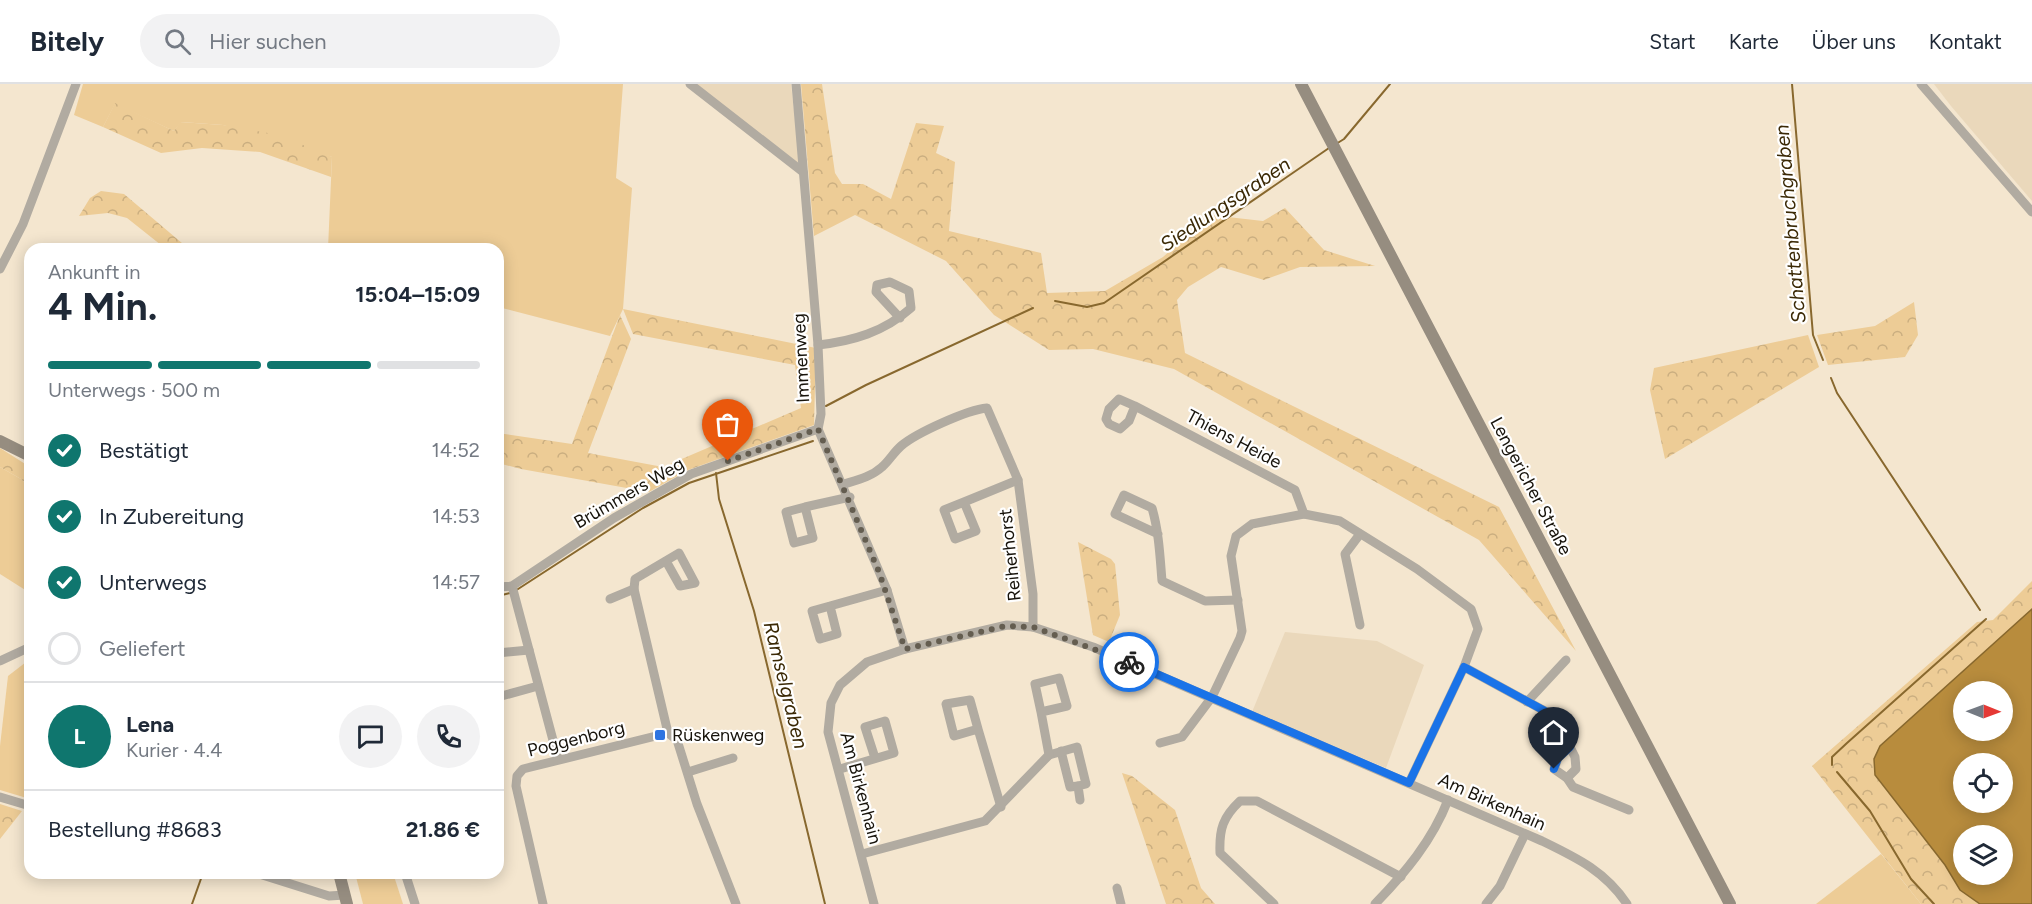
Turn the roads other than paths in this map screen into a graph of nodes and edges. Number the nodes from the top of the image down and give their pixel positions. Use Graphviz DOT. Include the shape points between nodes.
graph roads {
  1 [pos="76,84"];
  2 [pos="690,84"];
  3 [pos="796,84"];
  4 [pos="1301,84"];
  5 [pos="1921,84"];
  6 [pos="803,172"];
  7 [pos="2032,212"];
  8 [pos="0,269"];
  9 [pos="900,318"];
  10 [pos="818,345"];
  11 [pos="1135,406"];
  12 [pos="818,429"];
  13 [pos="0,441"];
  14 [pos="24,453"];
  15 [pos="1018,480"];
  16 [pos="844,484"];
  17 [pos="850,497"];
  18 [pos="964,502"];
  19 [pos="805,507"];
  20 [pos="1304,514"];
  21 [pos="1158,534"];
  22 [pos="1360,534"];
  23 [pos="666,561"];
  24 [pos="504,588"];
  25 [pos="634,589"];
  26 [pos="514,590"];
  27 [pos="887,590"];
  28 [pos="610,598"];
  29 [pos="1238,600"];
  30 [pos="830,606"];
  31 [pos="1360,625"];
  32 [pos="1033,627"];
  33 [pos="24,649"];
  34 [pos="905,649"];
  35 [pos="529,650"];
  36 [pos="504,652"];
  37 [pos="1566,660"];
  38 [pos="0,662"];
  39 [pos="1464,667"];
  40 [pos="538,686"];
  41 [pos="504,696"];
  42 [pos="1212,698"];
  43 [pos="1527,702"];
  44 [pos="1041,712"];
  45 [pos="978,729"];
  46 [pos="668,733"];
  47 [pos="1160,743"];
  48 [pos="1570,747"];
  49 [pos="1061,751"];
  50 [pos="1050,755"];
  51 [pos="733,758"];
  52 [pos="875,758"];
  53 [pos="558,759"];
  54 [pos="840,769"];
  55 [pos="688,772"];
  56 [pos="1567,778"];
  57 [pos="1409,783"];
  58 [pos="1078,786"];
  59 [pos="0,797"];
  60 [pos="1080,800"];
  61 [pos="1448,800"];
  62 [pos="24,804"];
  63 [pos="1001,807"];
  64 [pos="1629,810"];
  65 [pos="1525,834"];
  66 [pos="862,854"];
  67 [pos="1401,877"];
  68 [pos="275,879"];
  69 [pos="341,879"];
  70 [pos="407,879"];
  71 [pos="1117,888"];
  72 [pos="346,900"];
  73 [pos="874,903"];
  74 [pos="415,904"];
  75 [pos="543,904"];
  76 [pos="736,904"];
  77 [pos="864,904"];
  78 [pos="1120,904"];
  79 [pos="1274,904"];
  80 [pos="1375,904"];
  81 [pos="1486,904"];
  82 [pos="1627,904"];
  83 [pos="1730,904"];
  1 -- 8 [label="street" via="30,206"];
  2 -- 6 [label="street"];
  3 -- 6 [label="street, Immenweg"];
  4 -- 83 [label="main road, Lengericher Straße"];
  5 -- 7 [label="street"];
  6 -- 10 [label="street, Immenweg"];
  9 -- 10 [label="street" via="852,341"];
  10 -- 12 [label="street, Immenweg"];
  11 -- 20 [label="street, Thiens Heide" via="1295,490"];
  12 -- 16 [label="street, Immenweg"];
  12 -- 26 [label="street, Brümmers Weg" via="691,474 623,513"];
  13 -- 14 [label="main road"];
  15 -- 16 [label="street, Reiherhorst" via="987,408 946,422 910,441 867,477"];
  15 -- 18 [label="street, Reiherhorst"];
  15 -- 32 [label="street, Reiherhorst" via="1033,594"];
  16 -- 17 [label="street, Immenweg"];
  17 -- 19 [label="street"];
  17 -- 27 [label="street, Immenweg"];
  20 -- 22 [label="street" via="1340,522"];
  20 -- 29 [label="street" via="1252,524 1236,536 1231,556"];
  21 -- 21 [label="street" via="1152,508 1124,495 1115,514"];
  21 -- 29 [label="street" via="1162,582 1205,602"];
  22 -- 31 [label="street" via="1345,554"];
  22 -- 39 [label="street" via="1471,609 1478,629"];
  23 -- 25 [label="street" via="635,579"];
  24 -- 26 [label="street, Brümmers Weg"];
  25 -- 28 [label="street"];
  25 -- 46 [label="street"];
  26 -- 35 [label="street"];
  27 -- 30 [label="street"];
  27 -- 34 [label="street, Immenweg"];
  29 -- 42 [label="street" via="1242,631"];
  32 -- 34 [label="street, Am Birkenhain" via="1006,626"];
  32 -- 42 [label="street, Am Birkenhain" via="1093,647"];
  33 -- 38 [label="street"];
  34 -- 54 [label="street, Am Birkenhain" via="867,662 840,685 828,718 828,732"];
  35 -- 36 [label="street"];
  35 -- 40 [label="street"];
  37 -- 43 [label="street"];
  39 -- 43 [label="street"];
  39 -- 57 [label="street"];
  40 -- 41 [label="street"];
  40 -- 53 [label="street"];
  42 -- 47 [label="street" via="1182,737"];
  42 -- 57 [label="street, Am Birkenhain"];
  43 -- 48 [label="street" via="1565,722"];
  44 -- 50 [label="street"];
  45 -- 63 [label="street"];
  46 -- 53 [label="street, Poggenborg"];
  46 -- 55 [label="street" via="677,740"];
  48 -- 56 [label="street" via="1576,770"];
  48 -- 56 [label="street" via="1558,758 1554,769"];
  49 -- 50 [label="street"];
  49 -- 58 [label="street" via="1070,787"];
  49 -- 58 [label="street" via="1077,747 1086,784"];
  50 -- 63 [label="street"];
  51 -- 55 [label="street"];
  52 -- 54 [label="street"];
  53 -- 75 [label="street, Poggenborg" via="523,769 517,776"];
  54 -- 66 [label="street, Am Birkenhain"];
  55 -- 76 [label="street"];
  56 -- 64 [label="street" via="1573,787"];
  57 -- 61 [label="street, Am Birkenhain"];
  58 -- 60 [label="street"];
  59 -- 62 [label="street"];
  61 -- 65 [label="street, Am Birkenhain"];
  61 -- 67 [label="street" via="1432,833"];
  63 -- 66 [label="street" via="985,821"];
  65 -- 81 [label="street" via="1500,886"];
  65 -- 82 [label="street, Am Birkenhain" via="1585,861 1604,875"];
  66 -- 73 [label="street, Am Birkenhain"];
  67 -- 79 [label="street" via="1257,801 1240,801 1227,814 1219,831 1220,853"];
  67 -- 80 [label="street"];
  68 -- 72 [label="street"];
  69 -- 72 [label="main road"];
  70 -- 74 [label="street"];
  71 -- 78 [label="street"];
  73 -- 77 [label="street"];
}
